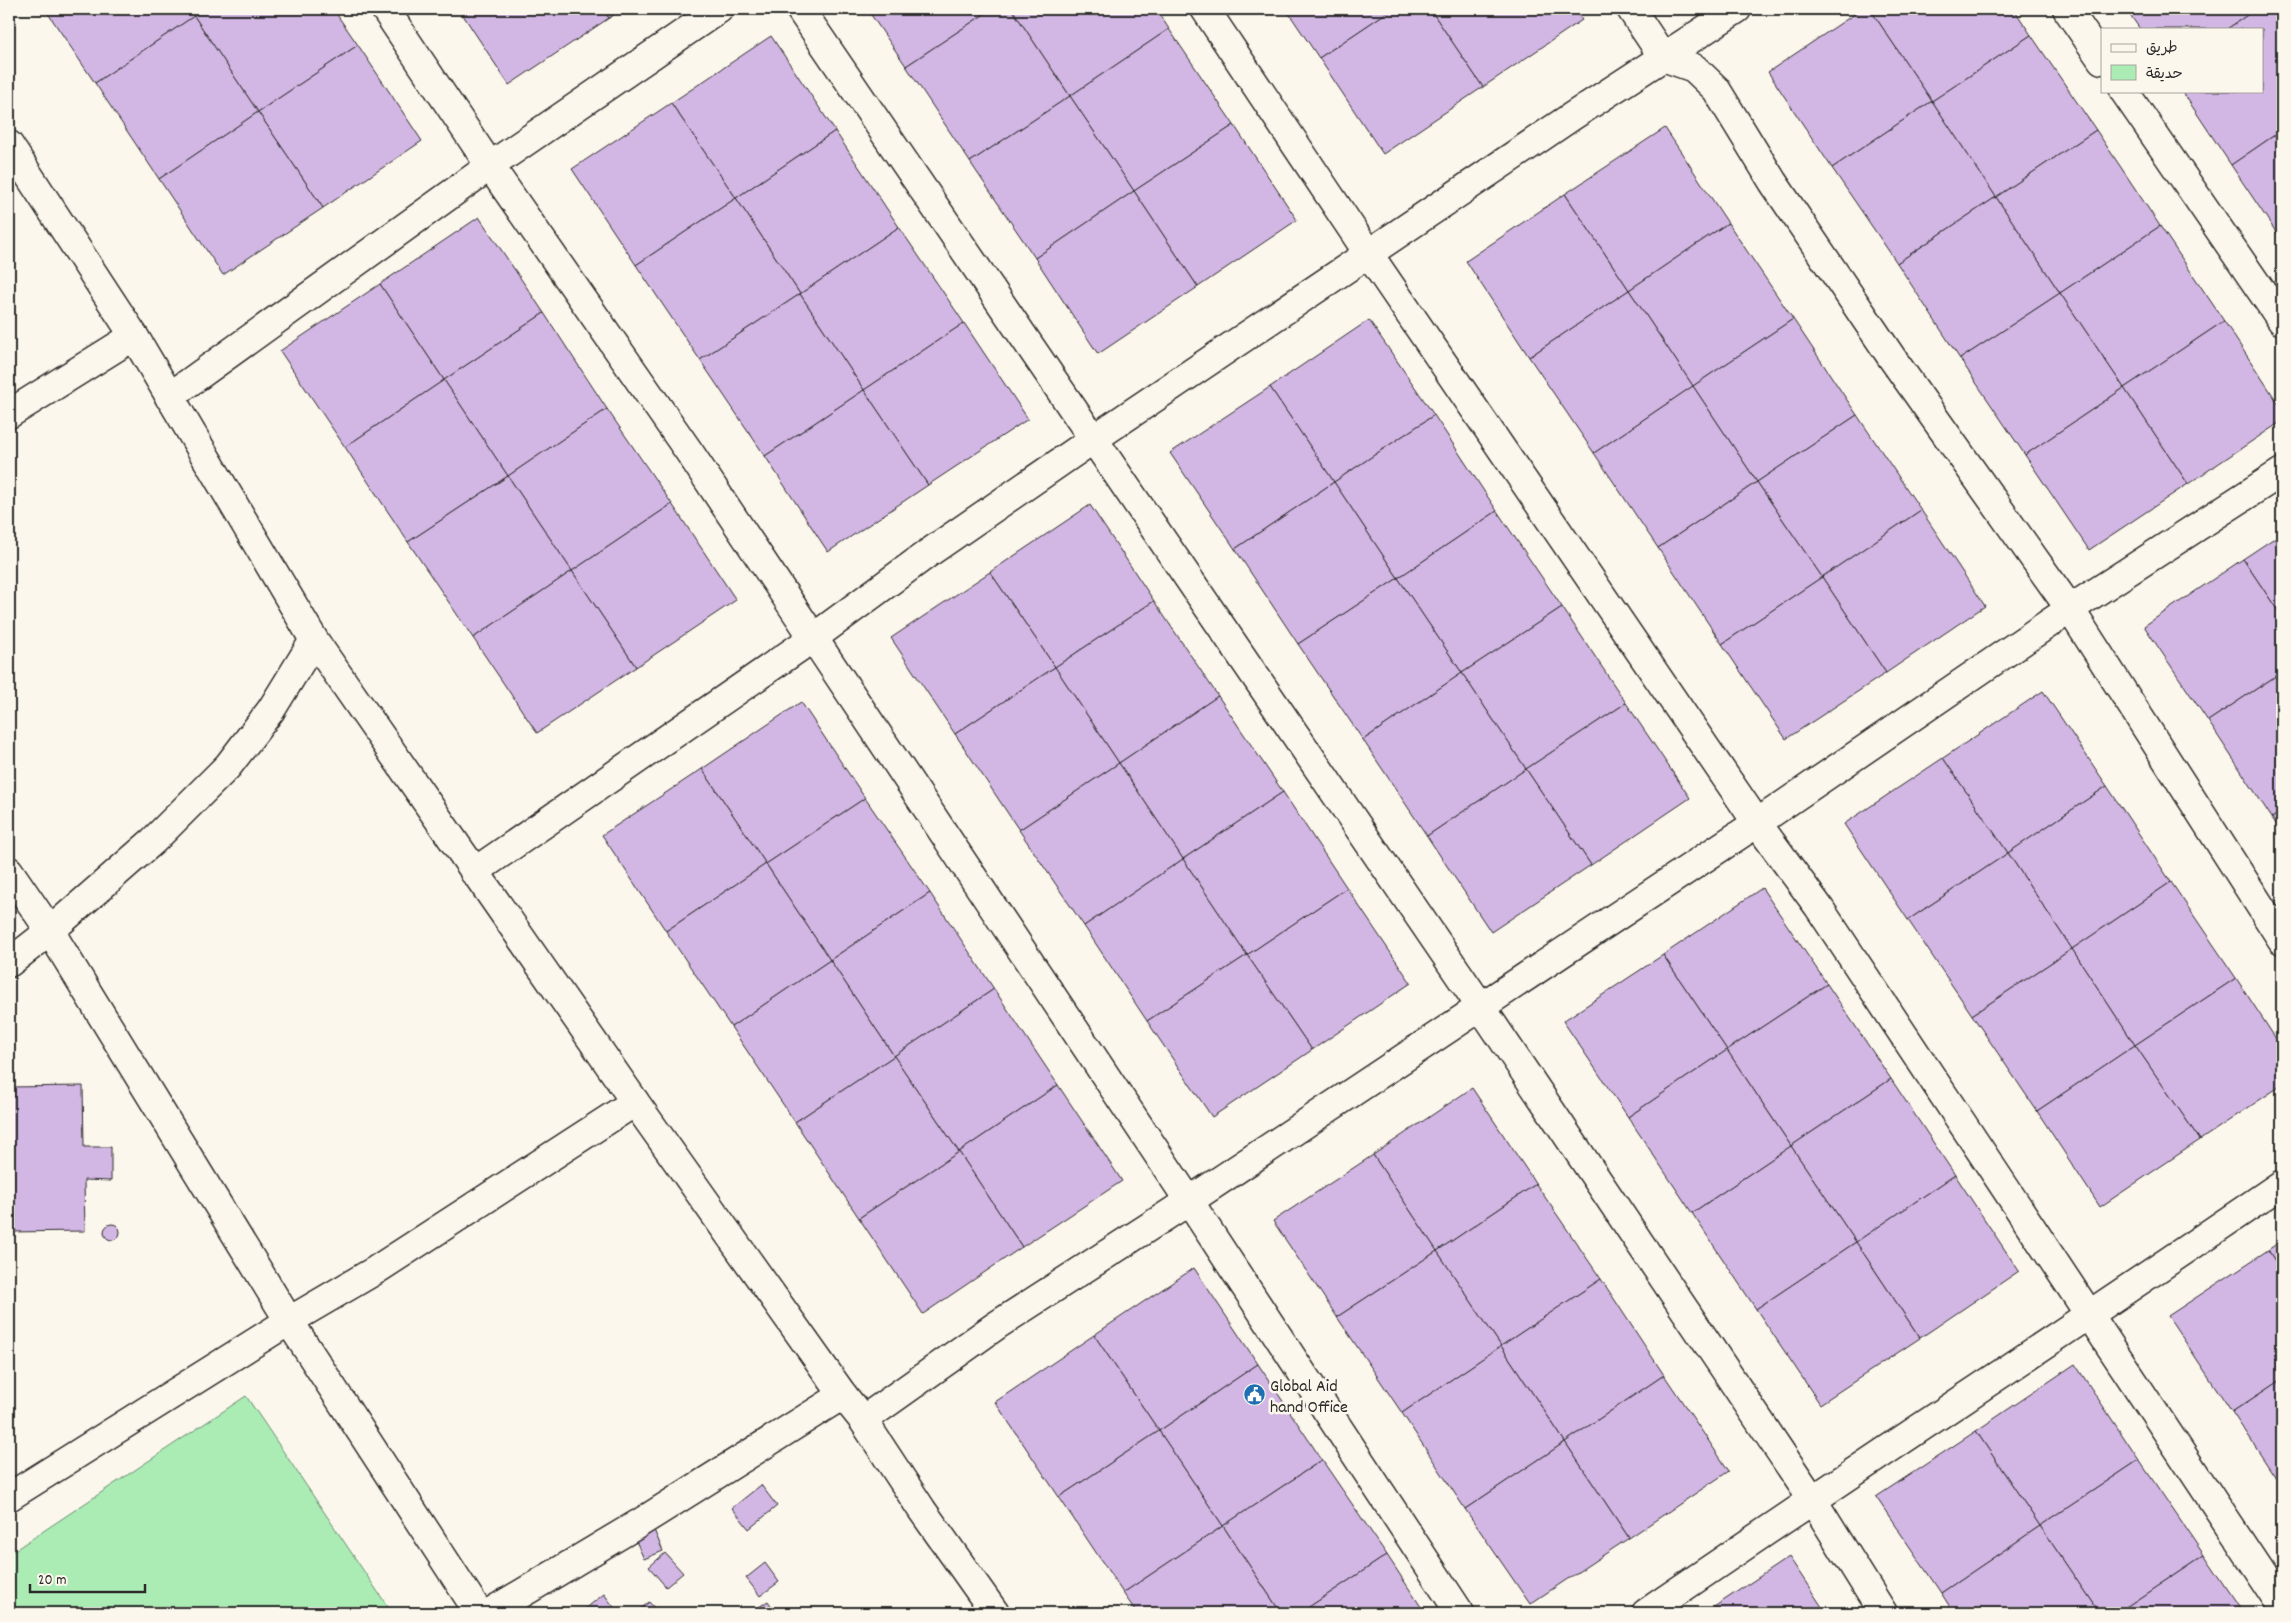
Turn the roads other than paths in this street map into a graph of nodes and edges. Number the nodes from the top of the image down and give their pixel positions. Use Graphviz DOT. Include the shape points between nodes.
graph roads {
  1 [pos="385,9"];
  2 [pos="719,9"];
  3 [pos="800,9"];
  4 [pos="1205,9"];
  5 [pos="1630,9"];
  6 [pos="1737,9"];
  7 [pos="2067,9"];
  8 [pos="1663,57"];
  9 [pos="2101,59"];
  10 [pos="2125,92"];
  11 [pos="9,144"];
  12 [pos="490,166"];
  13 [pos="1368,253"];
  14 [pos="2282,321"];
  15 [pos="134,336"];
  16 [pos="168,397"];
  17 [pos="9,414"];
  18 [pos="1095,438"];
  19 [pos="2282,472"];
  20 [pos="2070,609"];
  21 [pos="813,638"];
  22 [pos="314,640"];
  23 [pos="1757,823"];
  24 [pos="9,871"];
  25 [pos="474,872"];
  26 [pos="50,931"];
  27 [pos="2282,940"];
  28 [pos="9,963"];
  29 [pos="1482,1007"];
  30 [pos="635,1102"];
  31 [pos="2282,1184"];
  32 [pos="1189,1201"];
  33 [pos="2089,1317"];
  34 [pos="289,1321"];
  35 [pos="843,1395"];
  36 [pos="863,1420"];
  37 [pos="10,1495"];
  38 [pos="1812,1499"];
  39 [pos="2282,1606"];
  40 [pos="479,1613"];
  41 [pos="489,1613"];
  42 [pos="995,1613"];
  43 [pos="1460,1613"];
  44 [pos="1646,1613"];
  45 [pos="1883,1613"];
  1 -- 12 [label="street"];
  2 -- 12 [label="street"];
  3 -- 18 [label="street"];
  4 -- 13 [label="street"];
  5 -- 8 [label="street"];
  6 -- 8 [label="street"];
  7 -- 9 [label="street"];
  8 -- 13 [label="street"];
  8 -- 20 [label="street" via="1694,68 1716,89 1773,182 1892,358"];
  10 -- 14 [label="street"];
  11 -- 15 [label="street"];
  12 -- 16 [label="street"];
  12 -- 21 [label="street" via="690,453"];
  13 -- 18 [label="street"];
  13 -- 23 [label="street"];
  15 -- 16 [label="street"];
  15 -- 17 [label="street"];
  16 -- 22 [label="street"];
  18 -- 21 [label="street" via="927,554"];
  18 -- 29 [label="street"];
  19 -- 20 [label="street"];
  20 -- 23 [label="street"];
  20 -- 27 [label="street"];
  21 -- 25 [label="street"];
  21 -- 32 [label="street"];
  22 -- 25 [label="street"];
  22 -- 26 [label="street" via="271,710 228,766 153,841"];
  23 -- 29 [label="street"];
  23 -- 33 [label="street" via="1823,915"];
  24 -- 26 [label="street"];
  25 -- 30 [label="street"];
  26 -- 28 [label="street"];
  26 -- 34 [label="street"];
  29 -- 32 [label="street"];
  29 -- 38 [label="street"];
  30 -- 34 [label="street" via="376,1270"];
  30 -- 35 [label="street"];
  31 -- 33 [label="street"];
  32 -- 36 [label="street" via="997,1325"];
  32 -- 43 [label="street"];
  33 -- 38 [label="street"];
  33 -- 39 [label="street"];
  34 -- 37 [label="street"];
  34 -- 40 [label="street"];
  35 -- 36 [label="street"];
  35 -- 41 [label="street"];
  36 -- 42 [label="street"];
  38 -- 44 [label="street"];
  38 -- 45 [label="street"];
}
